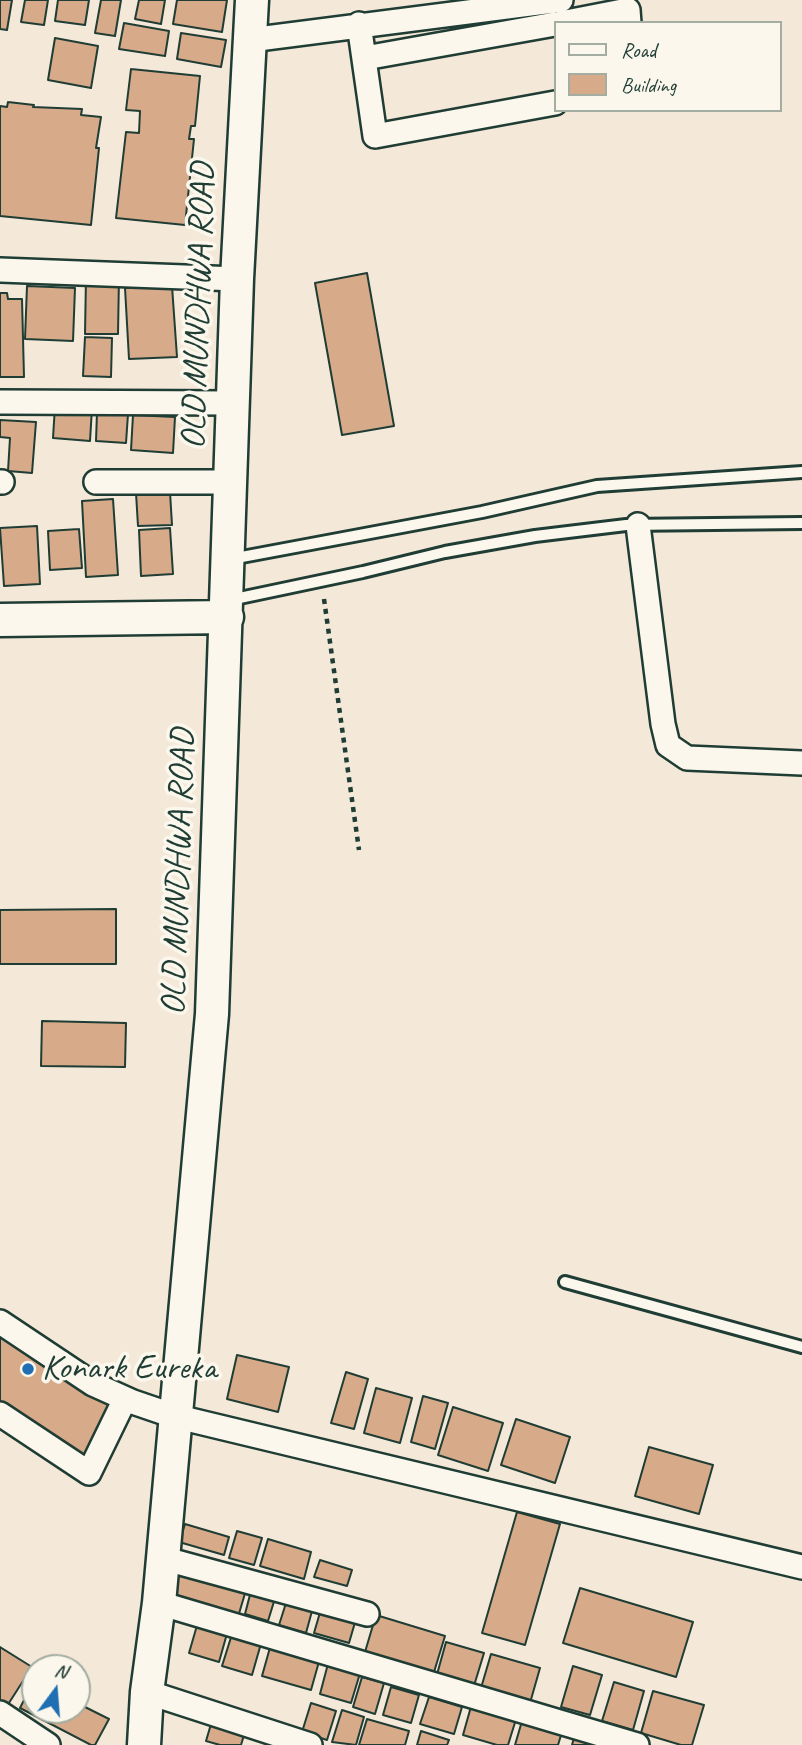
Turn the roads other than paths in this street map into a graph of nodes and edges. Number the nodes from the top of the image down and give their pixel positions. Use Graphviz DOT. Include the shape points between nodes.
graph roads {
  1 [pos="253,0"];
  2 [pos="561,0"];
  3 [pos="571,21"];
  4 [pos="629,21"];
  5 [pos="359,24"];
  6 [pos="554,24"];
  7 [pos="250,40"];
  8 [pos="365,58"];
  9 [pos="554,103"];
  10 [pos="0,270"];
  11 [pos="237,279"];
  12 [pos="0,402"];
  13 [pos="233,402"];
  14 [pos="802,472"];
  15 [pos="96,482"];
  16 [pos="231,482"];
  17 [pos="802,523"];
  18 [pos="638,525"];
  19 [pos="229,559"];
  20 [pos="227,609"];
  21 [pos="0,620"];
  22 [pos="802,763"];
  23 [pos="565,1282"];
  24 [pos="0,1322"];
  25 [pos="802,1348"];
  26 [pos="125,1399"];
  27 [pos="0,1414"];
  28 [pos="174,1416"];
  29 [pos="162,1558"];
  30 [pos="802,1567"];
  31 [pos="159,1603"];
  32 [pos="367,1614"];
  33 [pos="147,1692"];
  34 [pos="0,1713"];
  35 [pos="48,1745"];
  36 [pos="144,1745"];
  37 [pos="310,1745"];
  38 [pos="637,1745"];
  1 -- 7 [label="street, OLD MUNDHWA ROAD"];
  2 -- 5 [label="street"];
  3 -- 4 [label="street" via="628,10"];
  5 -- 7 [label="street"];
  5 -- 8 [label="street"];
  6 -- 8 [label="street"];
  7 -- 11 [label="street, OLD MUNDHWA ROAD"];
  8 -- 9 [label="street" via="375,136"];
  10 -- 11 [label="street"];
  11 -- 13 [label="street, OLD MUNDHWA ROAD"];
  12 -- 13 [label="street"];
  13 -- 16 [label="street, OLD MUNDHWA ROAD"];
  14 -- 19 [label="lane" via="597,486"];
  15 -- 16 [label="street"];
  16 -- 19 [label="street, OLD MUNDHWA ROAD"];
  17 -- 18 [label="lane"];
  18 -- 20 [label="lane" via="445,552"];
  18 -- 22 [label="street" via="668,745 687,758"];
  19 -- 20 [label="street, OLD MUNDHWA ROAD"];
  20 -- 21 [label="street"];
  20 -- 28 [label="street, OLD MUNDHWA ROAD" via="212,1014"];
  23 -- 25 [label="lane"];
  24 -- 26 [label="street" via="93,1384"];
  26 -- 27 [label="street" via="89,1473"];
  26 -- 28 [label="street"];
  28 -- 29 [label="street, OLD MUNDHWA ROAD"];
  28 -- 30 [label="street"];
  29 -- 31 [label="street, OLD MUNDHWA ROAD"];
  29 -- 32 [label="street"];
  31 -- 33 [label="street, OLD MUNDHWA ROAD"];
  31 -- 38 [label="street"];
  33 -- 36 [label="street, OLD MUNDHWA ROAD"];
  33 -- 37 [label="street"];
  34 -- 35 [label="street"];
}
